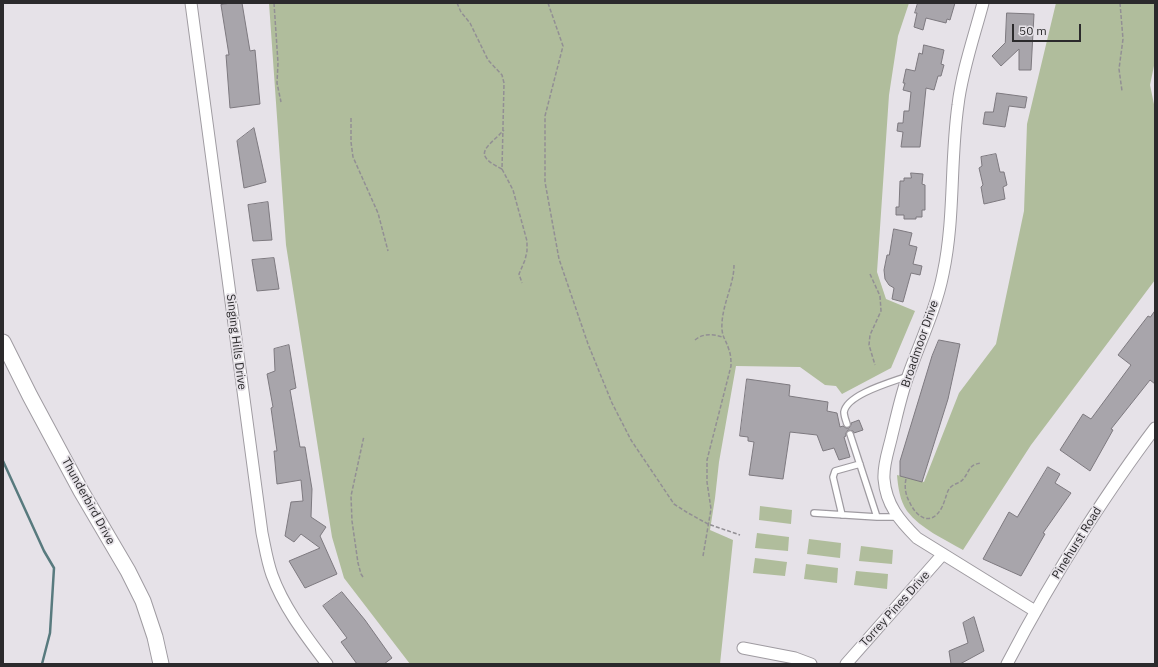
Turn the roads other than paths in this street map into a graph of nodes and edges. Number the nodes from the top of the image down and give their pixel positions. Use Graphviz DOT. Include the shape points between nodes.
graph roads {
  1 [pos="191,3"];
  2 [pos="983,3"];
  3 [pos="3,342"];
  4 [pos="908,376"];
  5 [pos="847,424"];
  6 [pos="1155,428"];
  7 [pos="850,434"];
  8 [pos="860,464"];
  9 [pos="814,513"];
  10 [pos="842,515"];
  11 [pos="877,517"];
  12 [pos="898,517"];
  13 [pos="944,554"];
  14 [pos="1035,611"];
  15 [pos="743,648"];
  16 [pos="161,664"];
  17 [pos="327,664"];
  18 [pos="811,664"];
  19 [pos="846,664"];
  20 [pos="1007,664"];
  1 -- 17 [label="street, Singing Hills Drive" via="262,533 271,574 294,618"];
  2 -- 4 [label="street, Broadmoor Drive" via="957,106 949,242 943,275 929,324"];
  3 -- 16 [label="street, Thunderbird Drive" via="66,464 143,601"];
  4 -- 5 [label="lane" via="855,398 847,404 844,414"];
  4 -- 12 [label="street, Broadmoor Drive" via="885,464 885,484 892,509"];
  6 -- 14 [label="street, Pinehurst Road" via="1112,487"];
  7 -- 8 [label="lane"];
  8 -- 10 [label="lane" via="835,471 833,477"];
  8 -- 11 [label="lane"];
  9 -- 10 [label="lane"];
  10 -- 11 [label="lane"];
  11 -- 12 [label="lane"];
  12 -- 13 [label="street, Broadmoor Drive" via="917,538"];
  13 -- 14 [label="street, Broadmoor Drive"];
  13 -- 19 [label="street, Torrey Pines Drive"];
  14 -- 20 [label="street, Pinehurst Road"];
  15 -- 18 [label="street" via="795,658"];
}
